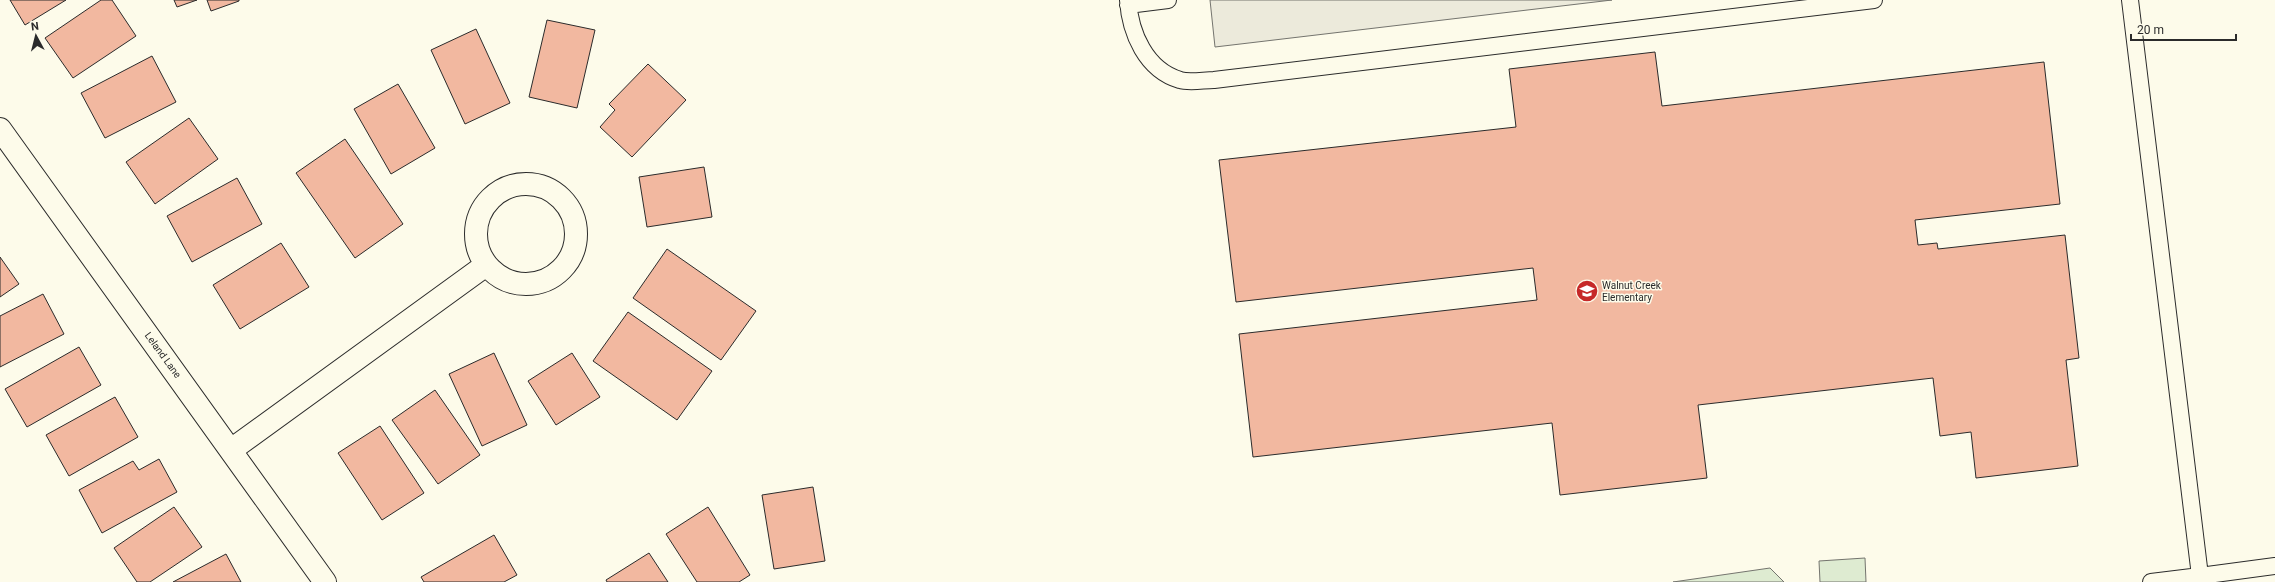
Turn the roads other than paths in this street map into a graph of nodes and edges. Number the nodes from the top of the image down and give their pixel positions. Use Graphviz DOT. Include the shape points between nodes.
graph roads {
  1 [pos="1168,0"];
  2 [pos="1874,0"];
  3 [pos="2130,0"];
  4 [pos="1128,2"];
  5 [pos="0,129"];
  6 [pos="486,265"];
  7 [pos="231,450"];
  8 [pos="2275,566"];
  9 [pos="2200,576"];
  10 [pos="325,582"];
  11 [pos="2151,582"];
  1 -- 4 [label="lane"];
  2 -- 4 [label="lane" via="1222,79 1180,80 1153,66 1136,39"];
  3 -- 9 [label="lane"];
  5 -- 7 [label="street, Leland Lane"];
  6 -- 6 [label="street" via="498,276 530,284 546,280 560,271 570,258 576,243 576,226 570,210 560,198 546,188 530,184 514,186 499,192 486,203 479,218 476,234 478,250"];
  6 -- 7 [label="street"];
  7 -- 10 [label="street, Leland Lane"];
  8 -- 9 [label="lane"];
  9 -- 11 [label="lane"];
}
